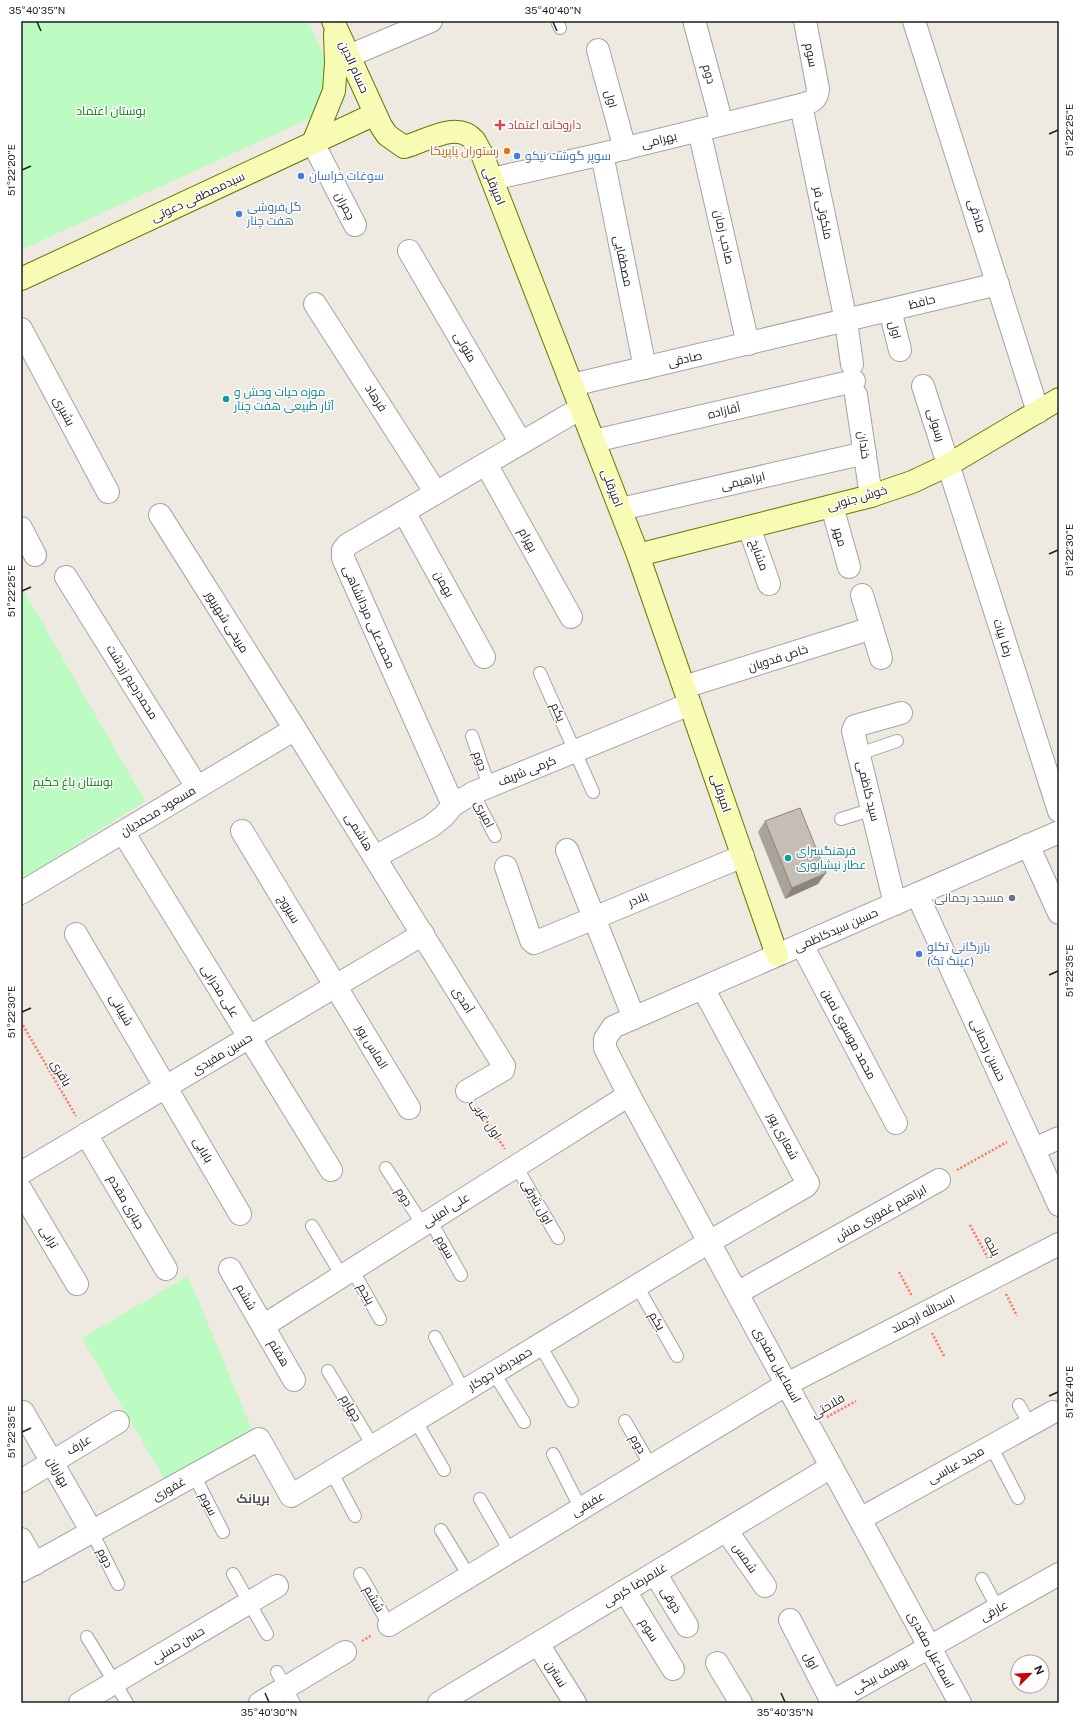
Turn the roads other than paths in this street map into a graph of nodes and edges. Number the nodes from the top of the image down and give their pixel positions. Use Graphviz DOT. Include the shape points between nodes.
graph roads {
  1 [pos="431,21"];
  2 [pos="804,21"];
  3 [pos="914,21"];
  4 [pos="333,23"];
  5 [pos="695,24"];
  6 [pos="598,50"];
  7 [pos="349,56"];
  8 [pos="818,90"];
  9 [pos="801,105"];
  10 [pos="374,114"];
  11 [pos="722,124"];
  12 [pos="699,130"];
  13 [pos="313,143"];
  14 [pos="625,149"];
  15 [pos="602,154"];
  16 [pos="492,179"];
  17 [pos="356,225"];
  18 [pos="409,251"];
  19 [pos="21,279"];
  20 [pos="998,284"];
  21 [pos="315,304"];
  22 [pos="890,310"];
  23 [pos="846,321"];
  24 [pos="21,329"];
  25 [pos="748,344"];
  26 [pos="900,350"];
  27 [pos="645,368"];
  28 [pos="854,380"];
  29 [pos="572,385"];
  30 [pos="923,386"];
  31 [pos="1059,399"];
  32 [pos="581,408"];
  33 [pos="1038,412"];
  34 [pos="594,441"];
  35 [pos="521,443"];
  36 [pos="865,453"];
  37 [pos="486,464"];
  38 [pos="948,465"];
  39 [pos="108,492"];
  40 [pos="436,493"];
  41 [pos="871,496"];
  42 [pos="832,506"];
  43 [pos="620,509"];
  44 [pos="404,512"];
  45 [pos="160,515"];
  46 [pos="749,527"];
  47 [pos="21,528"];
  48 [pos="35,555"];
  49 [pos="638,555"];
  50 [pos="848,567"];
  51 [pos="66,577"];
  52 [pos="769,584"];
  53 [pos="862,595"];
  54 [pos="571,617"];
  55 [pos="872,628"];
  56 [pos="484,657"];
  57 [pos="881,658"];
  58 [pos="540,673"];
  59 [pos="687,696"];
  60 [pos="901,714"];
  61 [pos="295,729"];
  62 [pos="472,736"];
  63 [pos="897,741"];
  64 [pos="575,751"];
  65 [pos="859,754"];
  66 [pos="198,787"];
  67 [pos="481,790"];
  68 [pos="593,792"];
  69 [pos="453,805"];
  70 [pos="873,809"];
  71 [pos="1059,812"];
  72 [pos="841,820"];
  73 [pos="242,831"];
  74 [pos="122,832"];
  75 [pos="1059,832"];
  76 [pos="495,836"];
  77 [pos="1028,845"];
  78 [pos="567,850"];
  79 [pos="743,856"];
  80 [pos="375,857"];
  81 [pos="506,867"];
  82 [pos="21,893"];
  83 [pos="917,894"];
  84 [pos="895,904"];
  85 [pos="1059,913"];
  86 [pos="594,918"];
  87 [pos="76,934"];
  88 [pos="423,934"];
  89 [pos="802,944"];
  90 [pos="777,955"];
  91 [pos="335,986"];
  92 [pos="704,988"];
  93 [pos="634,1018"];
  94 [pos="613,1027"];
  95 [pos="249,1038"];
  96 [pos="504,1066"];
  97 [pos="166,1087"];
  98 [pos="467,1091"];
  99 [pos="629,1095"];
  100 [pos="409,1108"];
  101 [pos="896,1124"];
  102 [pos="86,1134"];
  103 [pos="1059,1138"];
  104 [pos="1030,1141"];
  105 [pos="516,1166"];
  106 [pos="386,1168"];
  107 [pos="331,1170"];
  108 [pos="21,1173"];
  109 [pos="939,1180"];
  110 [pos="21,1190"];
  111 [pos="1059,1205"];
  112 [pos="240,1214"];
  113 [pos="426,1223"];
  114 [pos="312,1226"];
  115 [pos="558,1238"];
  116 [pos="710,1242"];
  117 [pos="1059,1244"];
  118 [pos="230,1269"];
  119 [pos="166,1270"];
  120 [pos="347,1273"];
  121 [pos="460,1274"];
  122 [pos="77,1284"];
  123 [pos="637,1286"];
  124 [pos="737,1293"];
  125 [pos="380,1319"];
  126 [pos="263,1326"];
  127 [pos="435,1337"];
  128 [pos="540,1345"];
  129 [pos="677,1356"];
  130 [pos="328,1371"];
  131 [pos="494,1373"];
  132 [pos="294,1380"];
  133 [pos="787,1384"];
  134 [pos="464,1391"];
  135 [pos="572,1401"];
  136 [pos="1019,1405"];
  137 [pos="24,1412"];
  138 [pos="1052,1412"];
  139 [pos="415,1420"];
  140 [pos="625,1421"];
  141 [pos="118,1422"];
  142 [pos="524,1422"];
  143 [pos="1030,1425"];
  144 [pos="373,1446"];
  145 [pos="991,1446"];
  146 [pos="553,1454"];
  147 [pos="52,1462"];
  148 [pos="651,1466"];
  149 [pos="831,1467"];
  150 [pos="444,1470"];
  151 [pos="331,1471"];
  152 [pos="194,1475"];
  153 [pos="21,1481"];
  154 [pos="291,1496"];
  155 [pos="1018,1498"];
  156 [pos="480,1499"];
  157 [pos="581,1509"];
  158 [pos="355,1516"];
  159 [pos="860,1519"];
  160 [pos="441,1530"];
  161 [pos="726,1530"];
  162 [pos="92,1532"];
  163 [pos="223,1532"];
  164 [pos="21,1538"];
  165 [pos="510,1551"];
  166 [pos="28,1568"];
  167 [pos="655,1573"];
  168 [pos="233,1574"];
  169 [pos="360,1574"];
  170 [pos="1059,1574"];
  171 [pos="469,1576"];
  172 [pos="982,1579"];
  173 [pos="118,1584"];
  174 [pos="277,1586"];
  175 [pos="765,1586"];
  176 [pos="625,1591"];
  177 [pos="250,1602"];
  178 [pos="998,1609"];
  179 [pos="790,1620"];
  180 [pos="389,1625"];
  181 [pos="687,1626"];
  182 [pos="267,1634"];
  183 [pos="87,1637"];
  184 [pos="538,1644"];
  185 [pos="929,1647"];
  186 [pos="345,1652"];
  187 [pos="717,1663"];
  188 [pos="673,1669"];
  189 [pos="114,1682"];
  190 [pos="285,1688"];
  191 [pos="451,1700"];
  192 [pos="831,1702"];
  193 [pos="80,1703"];
  194 [pos="127,1703"];
  195 [pos="260,1703"];
  196 [pos="574,1703"];
  197 [pos="741,1703"];
  198 [pos="960,1703"];
  1 -- 7 [label="street"];
  2 -- 8 [label="street, سوم"];
  3 -- 20 [label="street, صادقی"];
  4 -- 7 [label="main road, حسام الدین"];
  4 -- 13 [label="main road" via="336,64 334,91"];
  5 -- 11 [label="street, دوم"];
  6 -- 14 [label="street, اول"];
  7 -- 10 [label="main road, حسام الدین"];
  8 -- 9 [label="street, بهرامی" via="815,100"];
  9 -- 11 [label="street, بهرامی"];
  9 -- 23 [label="street, ملکوتی فر"];
  10 -- 13 [label="main road, سیدمصطفی دعوتی"];
  10 -- 16 [label="main road, امیرقلی" via="387,135 404,147 448,132 467,134 475,141"];
  11 -- 12 [label="street, بهرامی"];
  12 -- 14 [label="street, بهرامی"];
  12 -- 25 [label="street, صاحب زمان"];
  13 -- 17 [label="street, چمران"];
  13 -- 19 [label="main road, سیدمصطفی دعوتی"];
  14 -- 15 [label="street, بهرامی"];
  15 -- 16 [label="street, بهرامی"];
  15 -- 27 [label="street, مصطفایی"];
  16 -- 29 [label="main road, امیرقلی"];
  18 -- 35 [label="street, متولی"];
  20 -- 22 [label="street, حافظ"];
  20 -- 33 [label="street, صادقی"];
  21 -- 40 [label="street, فرهاد"];
  22 -- 23 [label="street, حافظ"];
  22 -- 26 [label="street, اول"];
  23 -- 25 [label="street, صادقی"];
  23 -- 28 [label="street, خندان"];
  24 -- 39 [label="street, بشیری"];
  25 -- 27 [label="street, صادقی"];
  27 -- 29 [label="street, صادقی"];
  28 -- 34 [label="street, آقازاده"];
  28 -- 36 [label="street, خندان"];
  29 -- 32 [label="main road, امیرقلی"];
  30 -- 38 [label="street, رسولی"];
  31 -- 33 [label="main road, خوش جنوبی"];
  32 -- 34 [label="main road, امیرقلی"];
  32 -- 35 [label="street, محمدعلی مردانشاهی"];
  33 -- 38 [label="main road, خوش جنوبی"];
  34 -- 43 [label="main road, امیرقلی"];
  35 -- 37 [label="street, محمدعلی مردانشاهی"];
  36 -- 41 [label="street, خندان"];
  36 -- 43 [label="street, ابراهیمی"];
  37 -- 40 [label="street, محمدعلی مردانشاهی"];
  37 -- 54 [label="street, بهرام"];
  38 -- 41 [label="main road, خوش جنوبی" via="912,482"];
  38 -- 71 [label="street, رضا بیات"];
  40 -- 44 [label="street, محمدعلی مردانشاهی"];
  41 -- 42 [label="main road, خوش جنوبی"];
  42 -- 46 [label="main road, خوش جنوبی"];
  42 -- 50 [label="street, مهر"];
  43 -- 49 [label="main road, امیرقلی"];
  44 -- 56 [label="street, بهمن"];
  44 -- 69 [label="street, محمدعلی مردانشاهی" via="347,545 343,550 343,558"];
  45 -- 61 [label="street, مریخی شهریور"];
  46 -- 49 [label="main road, خوش جنوبی"];
  46 -- 52 [label="street, مشایخ"];
  47 -- 48 [label="street"];
  49 -- 59 [label="main road, امیرقلی"];
  51 -- 66 [label="street, محمدرحیم زردشت"];
  53 -- 55 [label="street"];
  55 -- 57 [label="street"];
  55 -- 59 [label="street, خاص فدویان"];
  58 -- 64 [label="lane, یکم"];
  59 -- 64 [label="street, کرمی شریف"];
  59 -- 79 [label="main road, امیرقلی"];
  60 -- 65 [label="street, سید کاظمی" via="856,726 853,731"];
  61 -- 66 [label="street, مسعود محمدیان"];
  61 -- 80 [label="street, هاشمی"];
  62 -- 67 [label="lane, دوم"];
  63 -- 65 [label="lane"];
  64 -- 67 [label="street, کرمی شریف"];
  64 -- 68 [label="lane, یکم"];
  65 -- 70 [label="street, سید کاظمی"];
  66 -- 74 [label="street, مسعود محمدیان"];
  67 -- 69 [label="street, کرمی شریف"];
  67 -- 76 [label="lane, امیری"];
  69 -- 80 [label="street, کرمی شریف" via="430,827"];
  70 -- 72 [label="lane"];
  70 -- 84 [label="street, سید کاظمی"];
  73 -- 91 [label="street, سیروج"];
  74 -- 82 [label="street, مسعود محمدیان"];
  74 -- 95 [label="street, علی محرابی"];
  75 -- 77 [label="street, حسین سیدکاظمی"];
  77 -- 83 [label="street, حسین سیدکاظمی"];
  77 -- 85 [label="street"];
  78 -- 86 [label="street"];
  79 -- 86 [label="street, بلادر"];
  79 -- 90 [label="main road, امیرقلی"];
  80 -- 88 [label="street, هاشمی"];
  81 -- 86 [label="street, بلادر" via="534,943"];
  83 -- 84 [label="street, حسین سیدکاظمی"];
  83 -- 104 [label="street, حسین رحمانی"];
  84 -- 89 [label="street, حسین سیدکاظمی"];
  86 -- 93 [label="street"];
  87 -- 97 [label="street, شیبانی"];
  88 -- 91 [label="street, حسین مفیدی"];
  88 -- 96 [label="street, آمدی"];
  89 -- 90 [label="street, حسین سیدکاظمی"];
  89 -- 101 [label="street, محمد موسوی نمین"];
  90 -- 92 [label="street, حسین سیدکاظمی"];
  91 -- 95 [label="street, حسین مفیدی"];
  91 -- 100 [label="street, الماس پور"];
  92 -- 93 [label="street, حسین سیدکاظمی"];
  92 -- 116 [label="street, شعاری پور" via="808,1183"];
  93 -- 94 [label="street, حسین سیدکاظمی"];
  94 -- 99 [label="street, اسماعیل صفدری" via="605,1039 605,1048"];
  95 -- 97 [label="street, حسین مفیدی"];
  95 -- 107 [label="street, علی محرابی"];
  96 -- 98 [label="street, اول غربی" via="503,1070"];
  97 -- 102 [label="street, حسین مفیدی"];
  97 -- 112 [label="street, بابایی"];
  99 -- 105 [label="street, علی امینی"];
  99 -- 116 [label="street, اسماعیل صفدری"];
  102 -- 108 [label="street, حسین مفیدی"];
  102 -- 119 [label="street, جباری مقدم"];
  103 -- 104 [label="street"];
  104 -- 111 [label="street, حسین رحمانی"];
  105 -- 113 [label="street, علی امینی"];
  105 -- 115 [label="lane, اول شرقی"];
  106 -- 113 [label="lane, دوم"];
  109 -- 124 [label="street, ابراهیم غفوری منش"];
  110 -- 122 [label="street, ترابی"];
  113 -- 120 [label="street, علی امینی"];
  113 -- 121 [label="lane, سوم"];
  114 -- 120 [label="lane"];
  116 -- 123 [label="street, حمیدرضا جوکار"];
  116 -- 124 [label="street, اسماعیل صفدری"];
  117 -- 133 [label="street, اسدالله ارجمند"];
  118 -- 126 [label="street, ششم"];
  120 -- 125 [label="lane, پنجم"];
  120 -- 126 [label="street, علی امینی"];
  123 -- 128 [label="street, حمیدرضا جوکار"];
  123 -- 129 [label="lane, یکم"];
  124 -- 133 [label="street, اسماعیل صفدری"];
  126 -- 132 [label="street, هفتم"];
  127 -- 134 [label="lane"];
  128 -- 131 [label="street, حمیدرضا جوکار"];
  128 -- 135 [label="lane"];
  130 -- 144 [label="lane, چهارم"];
  131 -- 134 [label="street, حمیدرضا جوکار"];
  131 -- 142 [label="lane"];
  133 -- 148 [label="street, عفیفی"];
  133 -- 149 [label="street, اسماعیل صفدری"];
  134 -- 139 [label="street, حمیدرضا جوکار"];
  136 -- 143 [label="lane"];
  137 -- 147 [label="street, بهاریان"];
  138 -- 143 [label="street, مجید عباسی"];
  139 -- 144 [label="street, حمیدرضا جوکار"];
  139 -- 150 [label="lane"];
  140 -- 148 [label="lane, دوم"];
  141 -- 147 [label="street, عارف"];
  143 -- 145 [label="street, مجید عباسی"];
  144 -- 151 [label="street, حمیدرضا جوکار"];
  145 -- 155 [label="lane"];
  145 -- 159 [label="street, مجید عباسی"];
  146 -- 157 [label="lane"];
  147 -- 153 [label="street, عارف"];
  147 -- 162 [label="street, بهاریان"];
  148 -- 157 [label="street, عفیفی"];
  149 -- 159 [label="street, اسماعیل صفدری"];
  149 -- 161 [label="street, غلامرضا کرمی"];
  151 -- 154 [label="street, حمیدرضا جوکار"];
  151 -- 158 [label="lane"];
  152 -- 154 [label="street, غفوری" via="260,1439"];
  152 -- 162 [label="street, غفوری"];
  152 -- 163 [label="lane, سوم"];
  156 -- 165 [label="lane"];
  157 -- 165 [label="street, عفیفی"];
  159 -- 185 [label="street, اسماعیل صفدری"];
  160 -- 171 [label="lane"];
  161 -- 167 [label="street, غلامرضا کرمی"];
  161 -- 175 [label="street, شمس"];
  162 -- 166 [label="street, غفوری"];
  162 -- 173 [label="lane, دوم"];
  164 -- 166 [label="street"];
  165 -- 171 [label="street, عفیفی"];
  167 -- 176 [label="street, غلامرضا کرمی"];
  167 -- 181 [label="street, ذوقی"];
  168 -- 177 [label="lane"];
  169 -- 180 [label="lane, ششم"];
  170 -- 178 [label="street, عارفی"];
  171 -- 180 [label="street, عفیفی"];
  172 -- 178 [label="lane"];
  174 -- 177 [label="street, حسن حسنی"];
  176 -- 184 [label="street, غلامرضا کرمی"];
  176 -- 188 [label="street, سوم"];
  177 -- 182 [label="lane"];
  177 -- 189 [label="street, حسن حسنی"];
  178 -- 185 [label="street, عارفی"];
  179 -- 192 [label="street, اول"];
  183 -- 189 [label="lane"];
  184 -- 191 [label="street, غلامرضا کرمی"];
  184 -- 196 [label="street, نسترن"];
  185 -- 192 [label="street, یوسف بیگی"];
  185 -- 198 [label="street, اسماعیل صفدری"];
  186 -- 190 [label="street"];
  187 -- 197 [label="street"];
  189 -- 193 [label="street, حسن حسنی"];
  189 -- 194 [label="lane"];
  190 -- 195 [label="street"];
}
